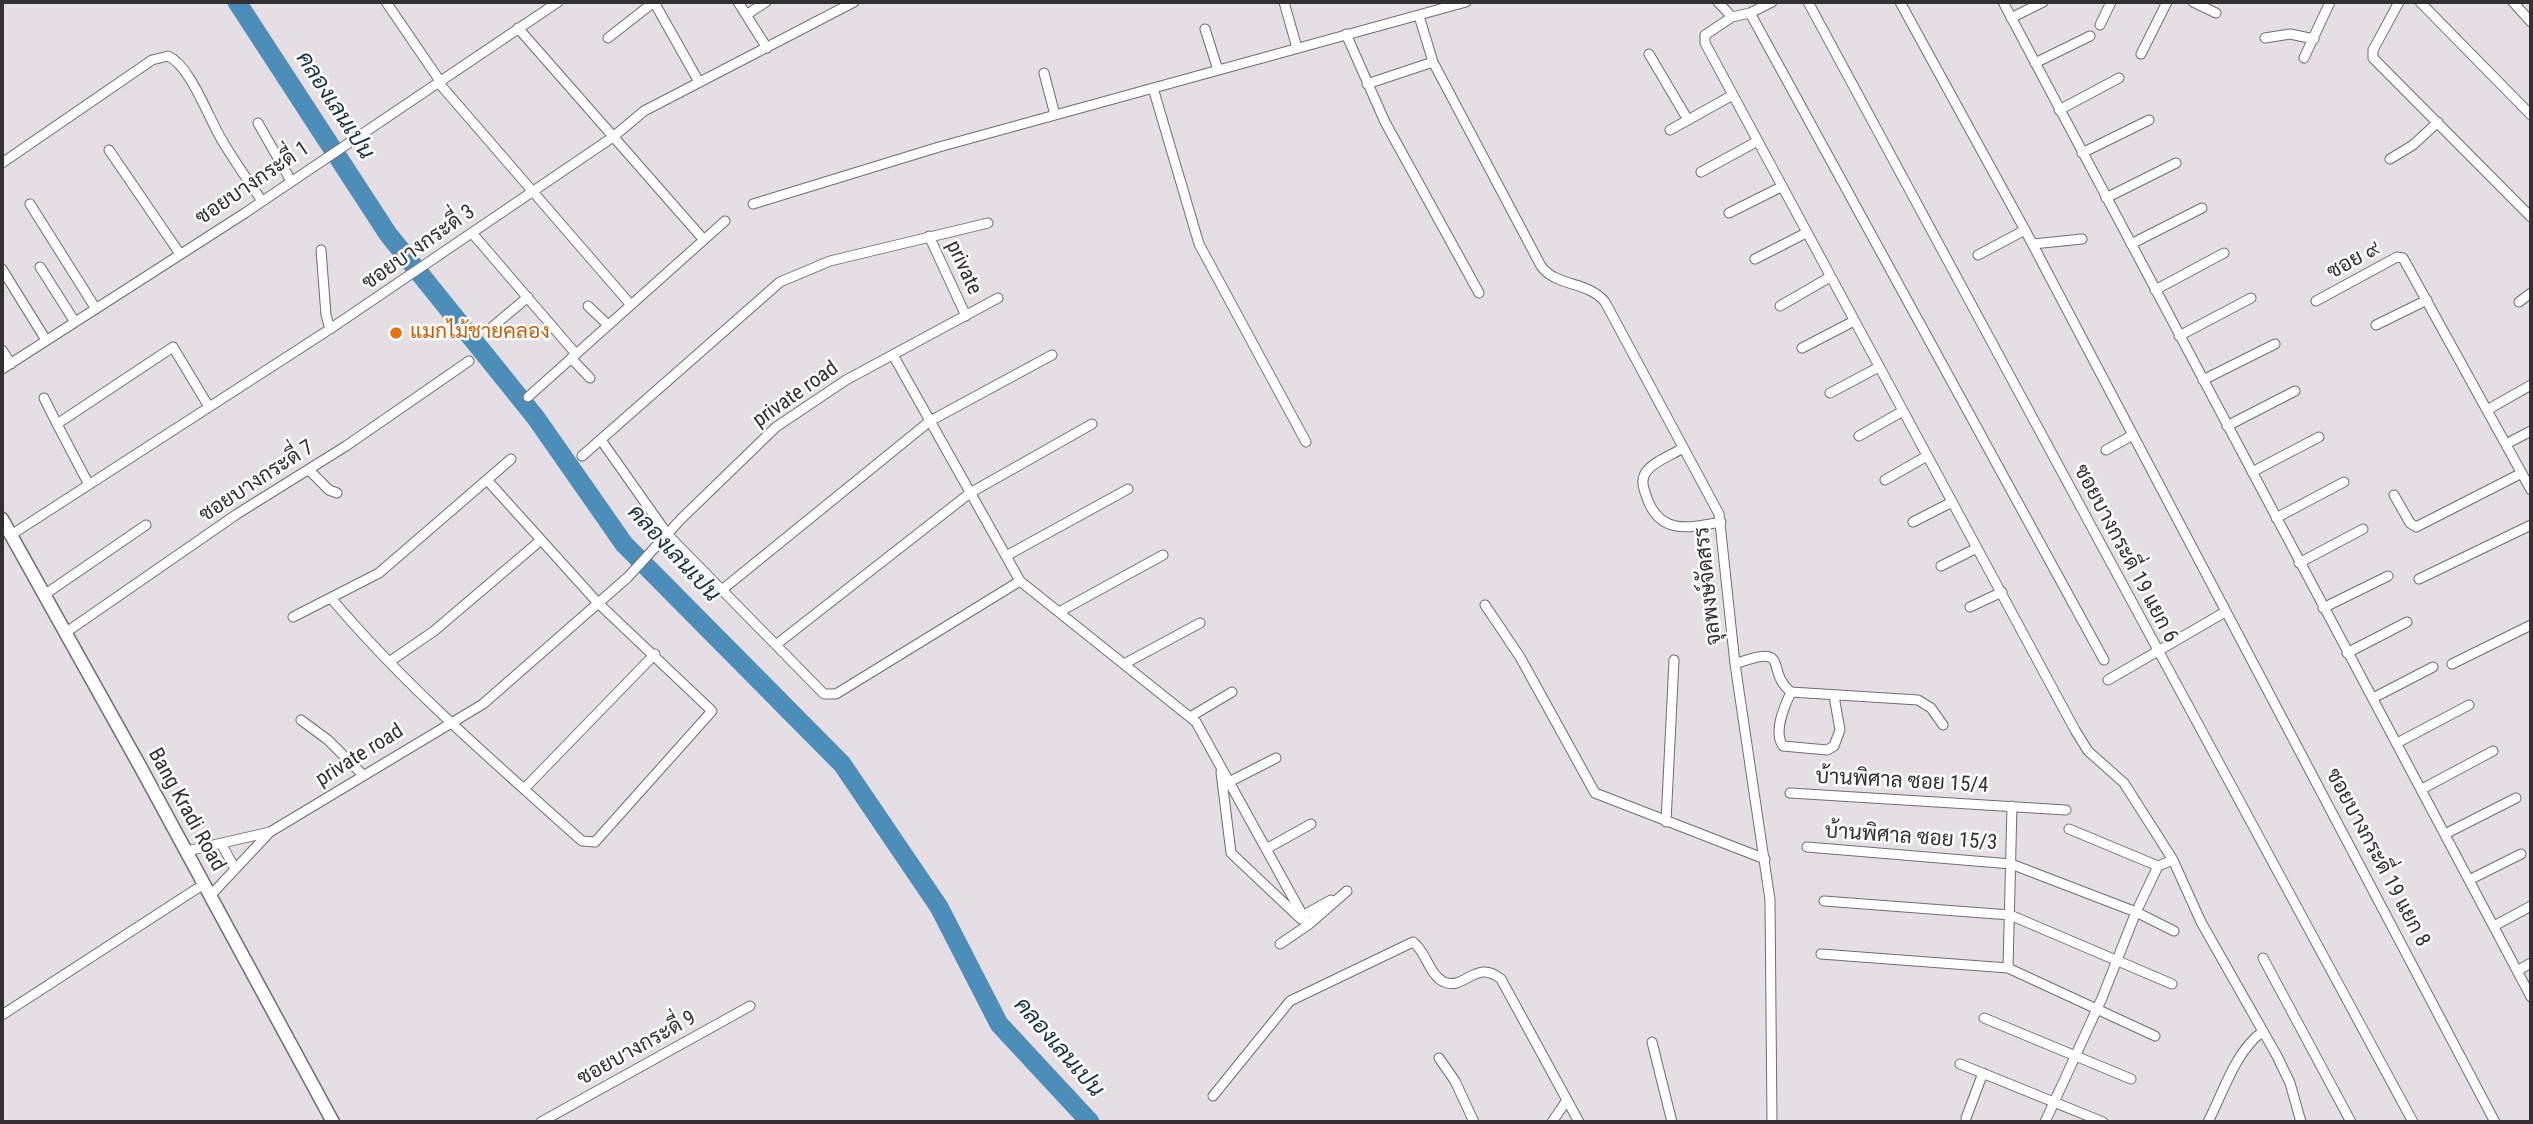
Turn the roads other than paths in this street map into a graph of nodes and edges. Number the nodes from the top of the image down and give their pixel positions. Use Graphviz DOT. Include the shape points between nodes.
graph roads {
  1 [pos="386,2"];
  2 [pos="558,2"];
  3 [pos="654,2"];
  4 [pos="738,2"];
  5 [pos="766,2"];
  6 [pos="854,2"];
  7 [pos="1284,2"];
  8 [pos="1466,2"];
  9 [pos="1718,2"];
  10 [pos="1772,2"];
  11 [pos="1808,2"];
  12 [pos="1900,2"];
  13 [pos="2003,2"];
  14 [pos="2043,2"];
  15 [pos="2111,2"];
  16 [pos="2167,2"];
  17 [pos="2193,2"];
  18 [pos="2330,2"];
  19 [pos="2399,2"];
  20 [pos="2420,2"];
  21 [pos="2513,2"];
  22 [pos="1751,13"];
  23 [pos="2216,13"];
  24 [pos="746,15"];
  25 [pos="1419,16"];
  26 [pos="1732,16"];
  27 [pos="2011,18"];
  28 [pos="2531,22"];
  29 [pos="2100,25"];
  30 [pos="518,28"];
  31 [pos="1205,29"];
  32 [pos="1346,34"];
  33 [pos="2090,36"];
  34 [pos="608,38"];
  35 [pos="2265,38"];
  36 [pos="2314,38"];
  37 [pos="767,48"];
  38 [pos="1297,48"];
  39 [pos="1649,54"];
  40 [pos="2141,54"];
  41 [pos="2305,58"];
  42 [pos="1433,62"];
  43 [pos="2035,63"];
  44 [pos="1218,70"];
  45 [pos="1044,73"];
  46 [pos="2119,78"];
  47 [pos="439,81"];
  48 [pos="699,82"];
  49 [pos="1367,84"];
  50 [pos="1153,88"];
  51 [pos="1731,96"];
  52 [pos="2059,110"];
  53 [pos="1055,115"];
  54 [pos="2531,115"];
  55 [pos="1688,120"];
  56 [pos="2149,120"];
  57 [pos="2438,122"];
  58 [pos="258,123"];
  59 [pos="1670,130"];
  60 [pos="613,137"];
  61 [pos="1756,142"];
  62 [pos="109,150"];
  63 [pos="2082,153"];
  64 [pos="2390,159"];
  65 [pos="2,163"];
  66 [pos="2176,163"];
  67 [pos="1701,172"];
  68 [pos="291,181"];
  69 [pos="1781,187"];
  70 [pos="532,192"];
  71 [pos="2106,198"];
  72 [pos="262,201"];
  73 [pos="30,204"];
  74 [pos="753,204"];
  75 [pos="2202,208"];
  76 [pos="1729,213"];
  77 [pos="2531,217"];
  78 [pos="725,221"];
  79 [pos="988,223"];
  80 [pos="2025,230"];
  81 [pos="472,233"];
  82 [pos="1806,233"];
  83 [pos="929,236"];
  84 [pos="2082,239"];
  85 [pos="704,240"];
  86 [pos="2033,244"];
  87 [pos="2131,244"];
  88 [pos="321,250"];
  89 [pos="2224,253"];
  90 [pos="180,254"];
  91 [pos="1978,255"];
  92 [pos="1755,259"];
  93 [pos="40,267"];
  94 [pos="2,269"];
  95 [pos="1830,277"];
  96 [pos="2155,290"];
  97 [pos="1479,293"];
  98 [pos="2531,293"];
  99 [pos="528,297"];
  100 [pos="998,298"];
  101 [pos="2251,298"];
  102 [pos="2427,300"];
  103 [pos="2316,301"];
  104 [pos="2519,302"];
  105 [pos="631,305"];
  106 [pos="587,306"];
  107 [pos="1780,306"];
  108 [pos="96,309"];
  109 [pos="966,316"];
  110 [pos="1854,321"];
  111 [pos="75,322"];
  112 [pos="608,325"];
  113 [pos="2376,325"];
  114 [pos="491,328"];
  115 [pos="330,330"];
  116 [pos="2179,336"];
  117 [pos="46,340"];
  118 [pos="183,341"];
  119 [pos="2275,344"];
  120 [pos="173,347"];
  121 [pos="1802,348"];
  122 [pos="2,350"];
  123 [pos="893,355"];
  124 [pos="1052,355"];
  125 [pos="574,356"];
  126 [pos="469,361"];
  127 [pos="11,364"];
  128 [pos="1879,367"];
  129 [pos="2,369"];
  130 [pos="590,378"];
  131 [pos="2203,380"];
  132 [pos="2531,385"];
  133 [pos="2295,391"];
  134 [pos="1830,393"];
  135 [pos="528,397"];
  136 [pos="44,398"];
  137 [pos="209,407"];
  138 [pos="2487,410"];
  139 [pos="1903,411"];
  140 [pos="930,421"];
  141 [pos="57,424"];
  142 [pos="1092,424"];
  143 [pos="2227,426"];
  144 [pos="2531,431"];
  145 [pos="2133,435"];
  146 [pos="1859,436"];
  147 [pos="2319,437"];
  148 [pos="601,440"];
  149 [pos="1306,442"];
  150 [pos="2506,444"];
  151 [pos="1684,449"];
  152 [pos="2106,450"];
  153 [pos="582,456"];
  154 [pos="1927,456"];
  155 [pos="511,459"];
  156 [pos="309,470"];
  157 [pos="2252,472"];
  158 [pos="2522,473"];
  159 [pos="1885,480"];
  160 [pos="488,481"];
  161 [pos="2344,482"];
  162 [pos="88,483"];
  163 [pos="1128,489"];
  164 [pos="2531,490"];
  165 [pos="970,492"];
  166 [pos="337,494"];
  167 [pos="2394,495"];
  168 [pos="1952,502"];
  169 [pos="2276,517"];
  170 [pos="2,519"];
  171 [pos="1721,522"];
  172 [pos="1913,522"];
  173 [pos="146,525"];
  174 [pos="2531,525"];
  175 [pos="2363,530"];
  176 [pos="10,535"];
  177 [pos="668,535"];
  178 [pos="541,540"];
  179 [pos="1977,548"];
  180 [pos="1163,555"];
  181 [pos="1006,556"];
  182 [pos="2299,563"];
  183 [pos="1941,566"];
  184 [pos="2388,576"];
  185 [pos="2420,579"];
  186 [pos="1020,581"];
  187 [pos="723,590"];
  188 [pos="2002,592"];
  189 [pos="44,595"];
  190 [pos="331,598"];
  191 [pos="598,603"];
  192 [pos="1485,605"];
  193 [pos="1970,607"];
  194 [pos="2323,608"];
  195 [pos="1059,612"];
  196 [pos="2225,612"];
  197 [pos="293,617"];
  198 [pos="2407,622"];
  199 [pos="1200,623"];
  200 [pos="2531,625"];
  201 [pos="65,634"];
  202 [pos="777,644"];
  203 [pos="2158,651"];
  204 [pos="2347,653"];
  205 [pos="655,654"];
  206 [pos="1674,660"];
  207 [pos="2104,660"];
  208 [pos="389,662"];
  209 [pos="1124,664"];
  210 [pos="1735,664"];
  211 [pos="2452,664"];
  212 [pos="2433,667"];
  213 [pos="2108,680"];
  214 [pos="1232,692"];
  215 [pos="1791,692"];
  216 [pos="1834,696"];
  217 [pos="2373,698"];
  218 [pos="2469,705"];
  219 [pos="1189,717"];
  220 [pos="301,720"];
  221 [pos="449,722"];
  222 [pos="1943,725"];
  223 [pos="2397,743"];
  224 [pos="2493,751"];
  225 [pos="1276,758"];
  226 [pos="1220,765"];
  227 [pos="363,775"];
  228 [pos="1229,782"];
  229 [pos="524,789"];
  230 [pos="2422,789"];
  231 [pos="1790,793"];
  232 [pos="2515,798"];
  233 [pos="2012,806"];
  234 [pos="2066,810"];
  235 [pos="1666,822"];
  236 [pos="1311,824"];
  237 [pos="2069,829"];
  238 [pos="270,832"];
  239 [pos="2445,834"];
  240 [pos="222,845"];
  241 [pos="1807,847"];
  242 [pos="1266,849"];
  243 [pos="187,852"];
  244 [pos="2521,854"];
  245 [pos="1765,859"];
  246 [pos="2173,860"];
  247 [pos="2011,864"];
  248 [pos="2158,866"];
  249 [pos="234,869"];
  250 [pos="2469,880"];
  251 [pos="207,890"];
  252 [pos="1824,901"];
  253 [pos="2531,906"];
  254 [pos="2138,909"];
  255 [pos="2010,915"];
  256 [pos="1302,916"];
  257 [pos="1308,925"];
  258 [pos="2494,926"];
  259 [pos="2174,931"];
  260 [pos="1280,944"];
  261 [pos="1821,954"];
  262 [pos="2263,958"];
  263 [pos="2118,961"];
  264 [pos="2531,963"];
  265 [pos="2008,968"];
  266 [pos="2517,971"];
  267 [pos="2172,984"];
  268 [pos="2531,997"];
  269 [pos="750,1006"];
  270 [pos="2097,1009"];
  271 [pos="2,1015"];
  272 [pos="1984,1018"];
  273 [pos="2262,1032"];
  274 [pos="2155,1036"];
  275 [pos="1652,1042"];
  276 [pos="2076,1053"];
  277 [pos="1439,1058"];
  278 [pos="1960,1064"];
  279 [pos="1983,1073"];
  280 [pos="2131,1079"];
  281 [pos="1213,1096"];
  282 [pos="1567,1100"];
  283 [pos="2054,1103"];
  284 [pos="1966,1118"];
  285 [pos="333,1122"];
  286 [pos="541,1122"];
  287 [pos="1474,1122"];
  288 [pos="1552,1122"];
  289 [pos="1579,1122"];
  290 [pos="1672,1122"];
  291 [pos="1772,1122"];
  292 [pos="2045,1122"];
  293 [pos="2103,1122"];
  294 [pos="2207,1122"];
  295 [pos="2301,1122"];
  296 [pos="2351,1122"];
  297 [pos="2413,1122"];
  298 [pos="2495,1122"];
  1 -- 47 [label="street"];
  2 -- 30 [label="street, ซอยบางกระดี่ 1"];
  3 -- 34 [label="street"];
  3 -- 48 [label="street"];
  4 -- 24 [label="street"];
  5 -- 24 [label="street"];
  6 -- 37 [label="street, ซอยบางกระดี่ 3"];
  7 -- 38 [label="street"];
  8 -- 25 [label="street"];
  9 -- 26 [label="street"];
  10 -- 22 [label="street"];
  11 -- 203 [label="street, ซอยบางกระดี่ 19 แยก 6"];
  12 -- 80 [label="street"];
  13 -- 27 [label="street"];
  14 -- 27 [label="street"];
  15 -- 29 [label="street"];
  16 -- 40 [label="street"];
  17 -- 23 [label="street"];
  18 -- 36 [label="street"];
  19 -- 57 [label="street" via="2373,58"];
  20 -- 54 [label="street"];
  21 -- 28 [label="street"];
  22 -- 26 [label="street"];
  22 -- 207 [label="street"];
  24 -- 37 [label="street"];
  25 -- 32 [label="street"];
  25 -- 42 [label="street, จุลพงษ์จัดสรร"];
  26 -- 51 [label="street" via="1704,39"];
  27 -- 43 [label="street"];
  30 -- 47 [label="street, ซอยบางกระดี่ 1"];
  30 -- 60 [label="street"];
  31 -- 44 [label="street"];
  32 -- 38 [label="street"];
  32 -- 49 [label="street"];
  33 -- 43 [label="street"];
  35 -- 36 [label="street" via="2290,34"];
  36 -- 41 [label="street"];
  37 -- 48 [label="street, ซอยบางกระดี่ 3"];
  38 -- 44 [label="street"];
  39 -- 55 [label="street"];
  42 -- 49 [label="street"];
  42 -- 151 [label="street, จุลพงษ์จัดสรร" via="1541,266 1552,276 1598,293"];
  43 -- 52 [label="street"];
  44 -- 50 [label="street"];
  45 -- 53 [label="street"];
  46 -- 52 [label="street"];
  47 -- 68 [label="street, ซอยบางกระดี่ 1"];
  47 -- 70 [label="street"];
  48 -- 60 [label="street, ซอยบางกระดี่ 3" via="644,111"];
  49 -- 97 [label="street"];
  50 -- 53 [label="street"];
  50 -- 149 [label="street" via="1199,244"];
  51 -- 55 [label="street"];
  51 -- 61 [label="street"];
  52 -- 63 [label="street"];
  53 -- 74 [label="street"];
  55 -- 59 [label="street"];
  56 -- 63 [label="street"];
  57 -- 64 [label="street"];
  57 -- 77 [label="street"];
  58 -- 68 [label="street"];
  60 -- 70 [label="street, ซอยบางกระดี่ 3"];
  60 -- 85 [label="street"];
  61 -- 67 [label="street"];
  61 -- 69 [label="street"];
  62 -- 90 [label="street"];
  63 -- 71 [label="street"];
  65 -- 72 [label="street" via="152,60 168,56 190,79 222,141"];
  66 -- 71 [label="street"];
  68 -- 72 [label="street, ซอยบางกระดี่ 1"];
  69 -- 76 [label="street"];
  69 -- 82 [label="street"];
  70 -- 81 [label="street, ซอยบางกระดี่ 3"];
  70 -- 105 [label="street"];
  71 -- 87 [label="street"];
  72 -- 90 [label="street, ซอยบางกระดี่ 1"];
  73 -- 108 [label="street"];
  75 -- 87 [label="street"];
  78 -- 85 [label="street"];
  79 -- 83 [label="street"];
  80 -- 86 [label="street"];
  80 -- 91 [label="street"];
  81 -- 99 [label="street"];
  81 -- 115 [label="street, ซอยบางกระดี่ 3"];
  82 -- 92 [label="street"];
  82 -- 95 [label="street"];
  83 -- 109 [label="street, private"];
  83 -- 148 [label="street" via="830,261 780,282"];
  84 -- 86 [label="street"];
  85 -- 105 [label="street"];
  86 -- 145 [label="street"];
  87 -- 96 [label="street"];
  88 -- 115 [label="street"];
  89 -- 96 [label="street"];
  90 -- 108 [label="street, ซอยบางกระดี่ 1"];
  93 -- 111 [label="street"];
  94 -- 117 [label="street"];
  95 -- 107 [label="street"];
  95 -- 110 [label="street"];
  96 -- 116 [label="street"];
  98 -- 104 [label="street"];
  99 -- 114 [label="street"];
  99 -- 125 [label="street"];
  100 -- 109 [label="street, private road"];
  101 -- 116 [label="street"];
  102 -- 103 [label="street, ซอย ๙" via="2401,257"];
  102 -- 113 [label="street"];
  102 -- 138 [label="street"];
  105 -- 112 [label="street"];
  106 -- 112 [label="street"];
  108 -- 111 [label="street, ซอยบางกระดี่ 1"];
  109 -- 123 [label="street, private road"];
  110 -- 121 [label="street"];
  110 -- 128 [label="street"];
  111 -- 117 [label="street, ซอยบางกระดี่ 1"];
  112 -- 125 [label="street"];
  115 -- 137 [label="street, ซอยบางกระดี่ 3"];
  116 -- 131 [label="street"];
  117 -- 127 [label="street, ซอยบางกระดี่ 1"];
  118 -- 120 [label="street"];
  119 -- 131 [label="street"];
  120 -- 137 [label="street"];
  120 -- 141 [label="street"];
  122 -- 127 [label="street"];
  123 -- 140 [label="street"];
  123 -- 177 [label="street, private road" via="818,397 776,427"];
  124 -- 140 [label="street"];
  125 -- 130 [label="street"];
  125 -- 135 [label="street"];
  126 -- 156 [label="street, ซอยบางกระดี่ 7"];
  127 -- 129 [label="street, ซอยบางกระดี่ 1"];
  128 -- 134 [label="street"];
  128 -- 139 [label="street"];
  131 -- 143 [label="street"];
  132 -- 138 [label="street"];
  133 -- 143 [label="street"];
  136 -- 141 [label="street"];
  137 -- 162 [label="street, ซอยบางกระดี่ 3"];
  138 -- 150 [label="street"];
  139 -- 146 [label="street"];
  139 -- 154 [label="street"];
  140 -- 165 [label="street"];
  140 -- 187 [label="street"];
  141 -- 162 [label="street"];
  142 -- 165 [label="street"];
  143 -- 157 [label="street"];
  144 -- 150 [label="street"];
  145 -- 152 [label="street"];
  145 -- 196 [label="street"];
  147 -- 157 [label="street"];
  148 -- 153 [label="street"];
  148 -- 177 [label="street"];
  150 -- 158 [label="street"];
  151 -- 171 [label="street, จุลพงษ์จัดสรร"];
  151 -- 171 [label="street" via="1644,475 1642,483 1653,514 1662,522 1686,527"];
  154 -- 159 [label="street"];
  154 -- 168 [label="street"];
  155 -- 160 [label="street"];
  156 -- 166 [label="street"];
  156 -- 201 [label="street, ซอยบางกระดี่ 7" via="237,514"];
  157 -- 169 [label="street"];
  158 -- 164 [label="street"];
  158 -- 167 [label="street" via="2416,527 2411,526"];
  160 -- 178 [label="street"];
  160 -- 190 [label="street" via="379,573"];
  161 -- 169 [label="street"];
  162 -- 176 [label="street, ซอยบางกระดี่ 3"];
  163 -- 181 [label="street"];
  165 -- 181 [label="street"];
  165 -- 202 [label="street"];
  168 -- 172 [label="street"];
  168 -- 179 [label="street"];
  169 -- 182 [label="street"];
  170 -- 176 [label="street, Bang Kradi Road"];
  171 -- 210 [label="street, จุลพงษ์จัดสรร"];
  173 -- 189 [label="street"];
  174 -- 185 [label="street"];
  175 -- 182 [label="street"];
  176 -- 189 [label="street, Bang Kradi Road"];
  177 -- 187 [label="street"];
  177 -- 191 [label="street, private road"];
  178 -- 191 [label="street"];
  178 -- 208 [label="street" via="434,631"];
  179 -- 183 [label="street"];
  179 -- 188 [label="street"];
  180 -- 195 [label="street"];
  181 -- 186 [label="street"];
  182 -- 194 [label="street"];
  184 -- 194 [label="street"];
  186 -- 195 [label="street"];
  186 -- 202 [label="street" via="830,695"];
  187 -- 202 [label="street"];
  188 -- 193 [label="street"];
  188 -- 246 [label="street" via="2083,744 2124,783"];
  189 -- 201 [label="street, Bang Kradi Road"];
  190 -- 197 [label="street"];
  190 -- 208 [label="street"];
  191 -- 205 [label="street"];
  191 -- 221 [label="street, private road" via="483,704"];
  192 -- 235 [label="street" via="1520,657 1592,789 1599,796"];
  194 -- 204 [label="street"];
  195 -- 209 [label="street"];
  196 -- 203 [label="street"];
  196 -- 298 [label="street, ซอยบางกระดี่ 19 แยก 8"];
  198 -- 204 [label="street"];
  199 -- 209 [label="street"];
  200 -- 211 [label="street"];
  201 -- 243 [label="street, Bang Kradi Road"];
  203 -- 213 [label="street"];
  203 -- 297 [label="street, ซอยบางกระดี่ 19 แยก 6"];
  204 -- 217 [label="street"];
  205 -- 229 [label="street"];
  205 -- 229 [label="street" via="711,707 711,715 595,842 582,841"];
  206 -- 235 [label="street"];
  208 -- 221 [label="street"];
  209 -- 219 [label="street"];
  210 -- 215 [label="street" via="1768,656"];
  210 -- 245 [label="street, จุลพงษ์จัดสรร"];
  212 -- 217 [label="street"];
  214 -- 219 [label="street"];
  215 -- 216 [label="street"];
  215 -- 216 [label="street" via="1783,708 1779,737 1783,746 1828,750 1834,746 1840,730"];
  216 -- 222 [label="street" via="1918,700 1931,708"];
  217 -- 223 [label="street"];
  218 -- 223 [label="street"];
  219 -- 226 [label="street"];
  220 -- 227 [label="street"];
  221 -- 227 [label="street, private road"];
  221 -- 229 [label="street"];
  223 -- 230 [label="street"];
  224 -- 230 [label="street"];
  225 -- 228 [label="street"];
  226 -- 228 [label="street"];
  226 -- 257 [label="street" via="1231,853"];
  227 -- 238 [label="street, private road"];
  228 -- 242 [label="street"];
  230 -- 239 [label="street"];
  231 -- 233 [label="street, บ้านพิศาล ซอย 15/4"];
  232 -- 239 [label="street"];
  233 -- 234 [label="street, บ้านพิศาล ซอย 15/4"];
  233 -- 247 [label="street"];
  235 -- 245 [label="street"];
  236 -- 242 [label="street"];
  237 -- 248 [label="street"];
  238 -- 240 [label="street"];
  238 -- 249 [label="street"];
  239 -- 250 [label="street"];
  240 -- 243 [label="street"];
  240 -- 249 [label="street"];
  241 -- 247 [label="street, บ้านพิศาล ซอย 15/3"];
  242 -- 256 [label="street"];
  243 -- 251 [label="street, Bang Kradi Road"];
  244 -- 250 [label="street"];
  245 -- 291 [label="street, จุลพงษ์จัดสรร" via="1770,900"];
  246 -- 248 [label="street"];
  246 -- 273 [label="street" via="2201,922"];
  247 -- 254 [label="street, บ้านพิศาล ซอย 15/3"];
  247 -- 255 [label="street"];
  248 -- 254 [label="street"];
  249 -- 251 [label="street"];
  250 -- 258 [label="street"];
  251 -- 271 [label="street"];
  251 -- 285 [label="street, Bang Kradi Road"];
  252 -- 255 [label="street"];
  253 -- 258 [label="street"];
  254 -- 259 [label="street, บ้านพิศาล ซอย 15/3"];
  254 -- 263 [label="street"];
  255 -- 263 [label="street"];
  255 -- 265 [label="street"];
  256 -- 257 [label="street"];
  256 -- 257 [label="street" via="1347,891"];
  257 -- 260 [label="street"];
  258 -- 266 [label="street"];
  261 -- 265 [label="street"];
  262 -- 296 [label="street"];
  263 -- 267 [label="street"];
  263 -- 270 [label="street"];
  264 -- 266 [label="street"];
  265 -- 270 [label="street"];
  266 -- 268 [label="street"];
  269 -- 286 [label="street, ซอยบางกระดี่ 9"];
  270 -- 274 [label="street"];
  270 -- 276 [label="street"];
  272 -- 276 [label="street"];
  273 -- 294 [label="street" via="2243,1054"];
  273 -- 295 [label="street" via="2290,1083"];
  275 -- 290 [label="street"];
  276 -- 280 [label="street"];
  276 -- 283 [label="street"];
  277 -- 287 [label="street"];
  278 -- 279 [label="street"];
  279 -- 283 [label="street"];
  279 -- 284 [label="street"];
  281 -- 282 [label="street" via="1290,1001 1413,942 1446,983 1483,971 1501,979"];
  282 -- 288 [label="street"];
  282 -- 289 [label="street"];
  283 -- 292 [label="street"];
  283 -- 293 [label="street"];
}
